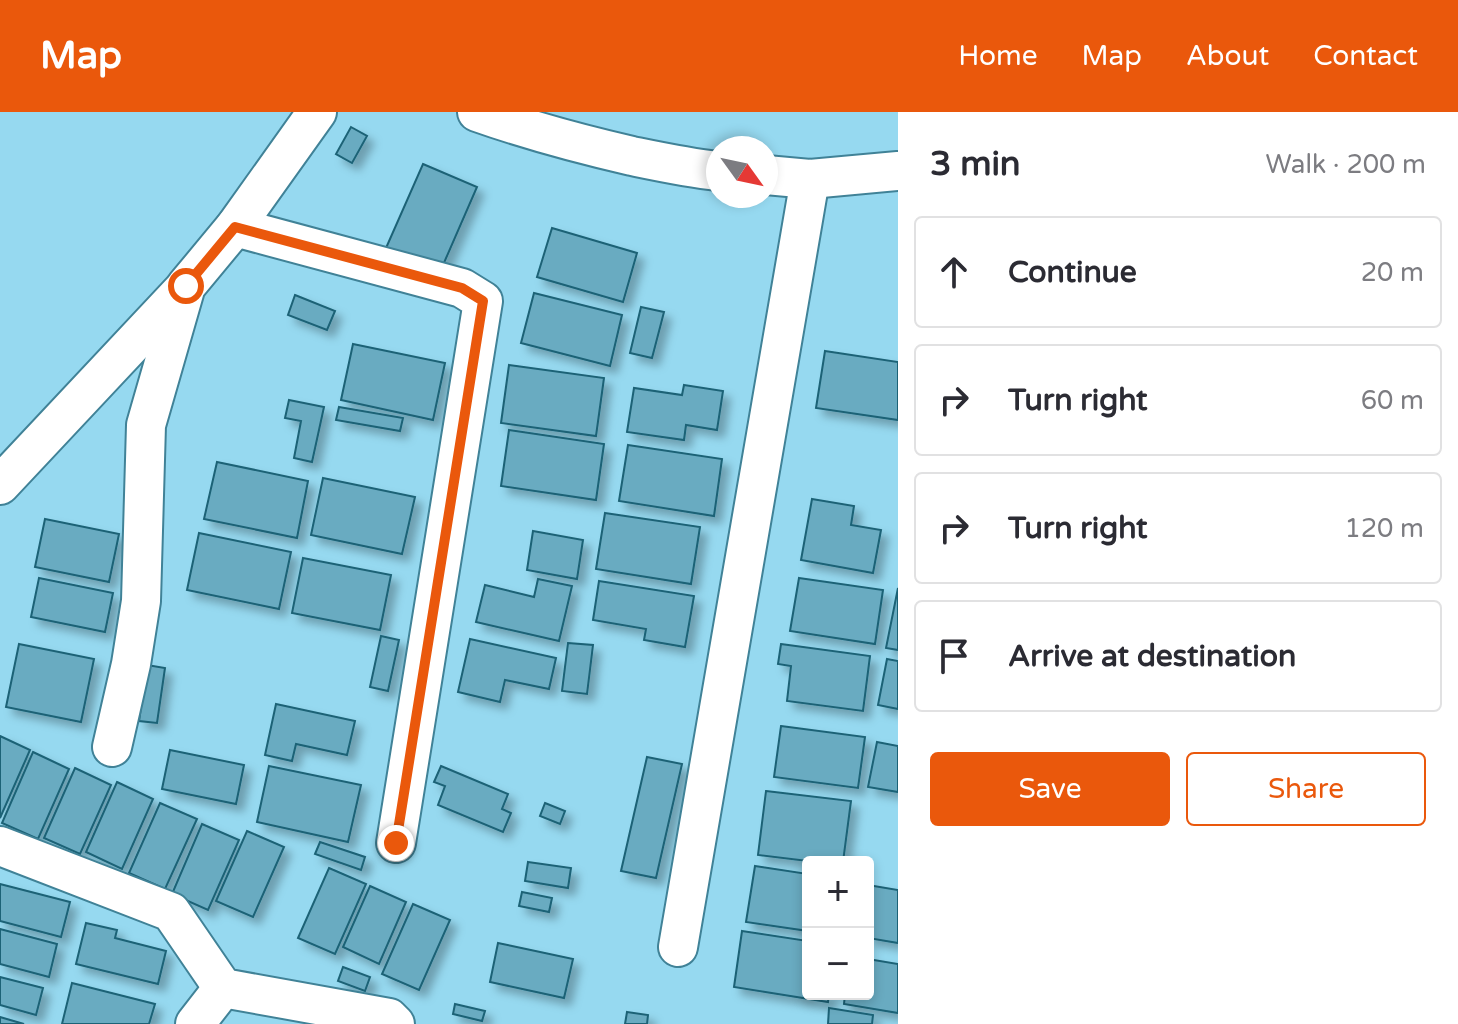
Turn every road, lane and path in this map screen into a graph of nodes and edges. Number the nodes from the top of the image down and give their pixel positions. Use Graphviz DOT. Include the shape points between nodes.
graph roads {
  1 [pos="317,112"];
  2 [pos="477,112"];
  3 [pos="706,170"];
  4 [pos="898,171"];
  5 [pos="778,176"];
  6 [pos="810,179"];
  7 [pos="235,227"];
  8 [pos="186,286"];
  9 [pos="0,485"];
  10 [pos="112,747"];
  11 [pos="396,843"];
  12 [pos="0,846"];
  13 [pos="678,947"];
  14 [pos="223,988"];
  15 [pos="195,1024"];
  16 [pos="395,1024"];
  1 -- 7 [label="street"];
  2 -- 3 [label="street" via="577,144"];
  4 -- 6 [label="street"];
  5 -- 6 [label="street"];
  6 -- 13 [label="street"];
  7 -- 8 [label="street"];
  7 -- 11 [label="street" via="462,288 483,301"];
  8 -- 9 [label="street"];
  8 -- 10 [label="street" via="146,425 141,601"];
  12 -- 14 [label="street" via="171,912"];
  14 -- 15 [label="street"];
  14 -- 16 [label="street" via="389,1018"];
}
